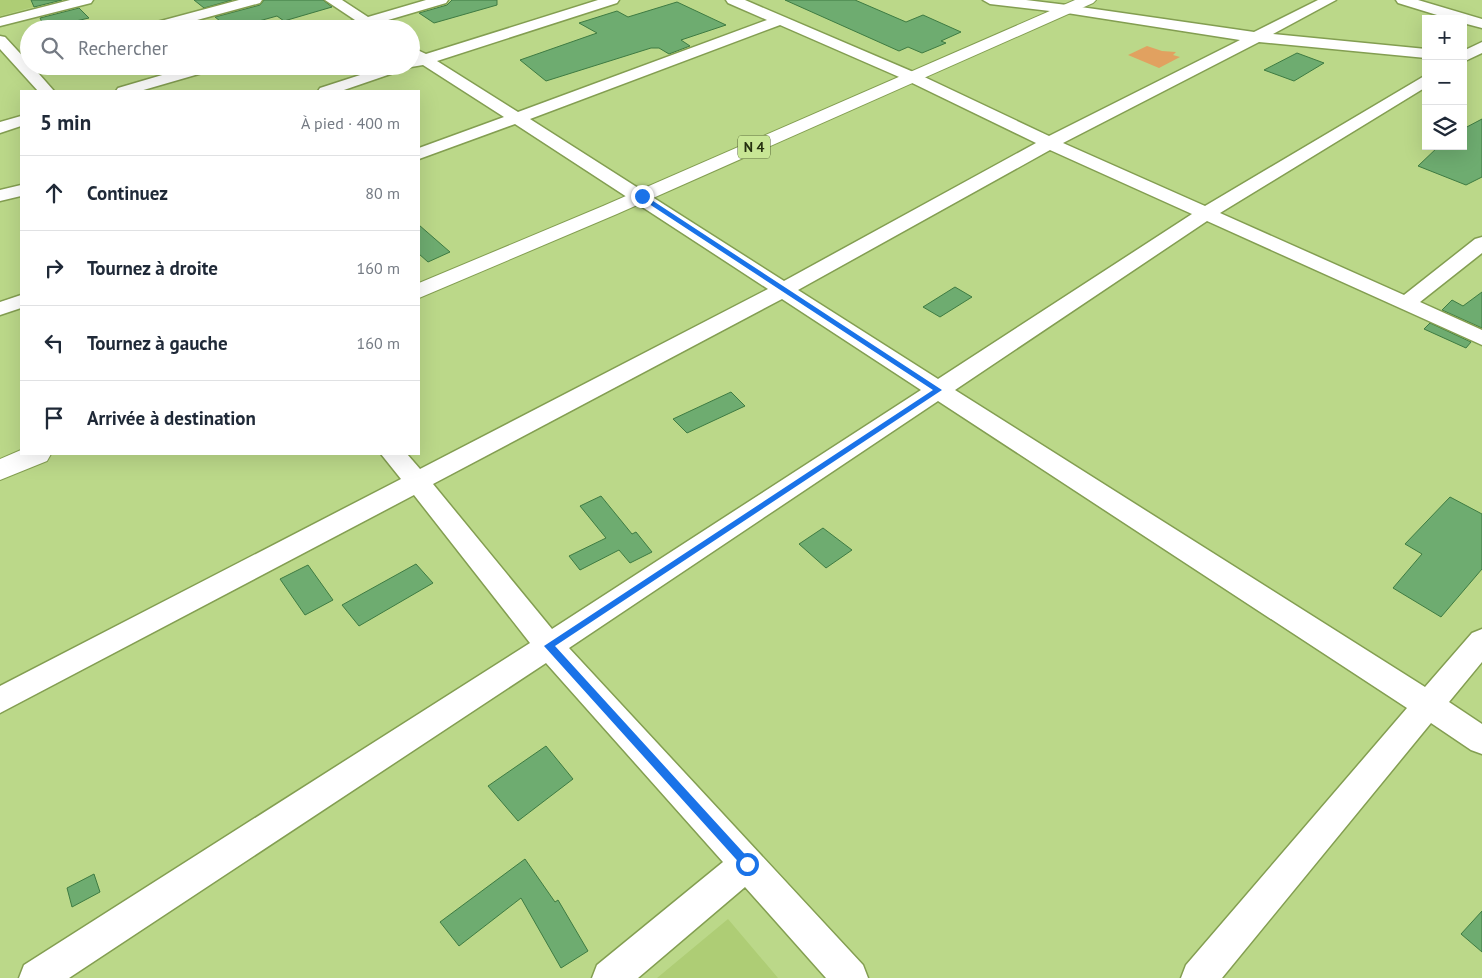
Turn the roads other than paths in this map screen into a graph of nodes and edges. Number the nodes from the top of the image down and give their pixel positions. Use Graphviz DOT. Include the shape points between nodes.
graph roads {
  1 [pos="86,0"];
  2 [pos="255,0"];
  3 [pos="332,0"];
  4 [pos="441,0"];
  5 [pos="612,0"];
  6 [pos="733,0"];
  7 [pos="990,0"];
  8 [pos="1088,0"];
  9 [pos="1329,0"];
  10 [pos="1403,0"];
  11 [pos="1068,8"];
  12 [pos="181,20"];
  13 [pos="363,20"];
  14 [pos="385,20"];
  15 [pos="778,21"];
  16 [pos="0,22"];
  17 [pos="1482,24"];
  18 [pos="1259,37"];
  19 [pos="0,40"];
  20 [pos="1482,46"];
  21 [pos="1422,54"];
  22 [pos="1467,55"];
  23 [pos="420,58"];
  24 [pos="1467,58"];
  25 [pos="1482,59"];
  26 [pos="19,63"];
  27 [pos="420,64"];
  28 [pos="31,75"];
  29 [pos="180,75"];
  30 [pos="371,75"];
  31 [pos="912,78"];
  32 [pos="1422,82"];
  33 [pos="45,90"];
  34 [pos="127,90"];
  35 [pos="329,90"];
  36 [pos="516,118"];
  37 [pos="20,121"];
  38 [pos="0,128"];
  39 [pos="1050,144"];
  40 [pos="420,154"];
  41 [pos="20,190"];
  42 [pos="0,196"];
  43 [pos="642,196"];
  44 [pos="1206,214"];
  45 [pos="1482,242"];
  46 [pos="783,290"];
  47 [pos="420,291"];
  48 [pos="20,301"];
  49 [pos="1405,304"];
  50 [pos="0,309"];
  51 [pos="1482,338"];
  52 [pos="938,390"];
  53 [pos="36,455"];
  54 [pos="394,455"];
  55 [pos="0,470"];
  56 [pos="417,481"];
  57 [pos="1482,641"];
  58 [pos="549,646"];
  59 [pos="0,700"];
  60 [pos="1429,706"];
  61 [pos="1482,740"];
  62 [pos="747,864"];
  63 [pos="37,978"];
  64 [pos="610,978"];
  65 [pos="850,978"];
  66 [pos="1199,978"];
  1 -- 16 [label="street"];
  2 -- 12 [label="street"];
  3 -- 13 [label="street"];
  4 -- 14 [label="street"];
  5 -- 23 [label="street"];
  6 -- 15 [label="street"];
  7 -- 11 [label="street"];
  8 -- 11 [label="highway, N 4"];
  9 -- 18 [label="street"];
  10 -- 17 [label="street"];
  11 -- 18 [label="street"];
  11 -- 31 [label="highway, N 4"];
  15 -- 31 [label="street"];
  15 -- 36 [label="street"];
  18 -- 21 [label="street"];
  18 -- 39 [label="street"];
  19 -- 26 [label="street"];
  20 -- 22 [label="street"];
  24 -- 25 [label="street"];
  27 -- 36 [label="street"];
  28 -- 33 [label="street"];
  29 -- 34 [label="street"];
  30 -- 35 [label="street"];
  31 -- 39 [label="street"];
  31 -- 43 [label="highway, N 4"];
  32 -- 44 [label="street"];
  36 -- 40 [label="street"];
  36 -- 43 [label="street"];
  37 -- 38 [label="street"];
  39 -- 44 [label="street"];
  39 -- 46 [label="street"];
  41 -- 42 [label="street"];
  43 -- 46 [label="street"];
  43 -- 47 [label="highway, N 4"];
  44 -- 49 [label="street"];
  44 -- 52 [label="street"];
  45 -- 49 [label="street"];
  46 -- 52 [label="street"];
  46 -- 56 [label="street"];
  48 -- 50 [label="street"];
  49 -- 51 [label="street"];
  52 -- 58 [label="street"];
  52 -- 60 [label="street"];
  53 -- 55 [label="highway"];
  54 -- 56 [label="street"];
  56 -- 58 [label="street"];
  56 -- 59 [label="street"];
  57 -- 60 [label="street"];
  58 -- 62 [label="street"];
  58 -- 63 [label="street"];
  60 -- 61 [label="street"];
  60 -- 66 [label="street"];
  62 -- 64 [label="street"];
  62 -- 65 [label="street"];
}
